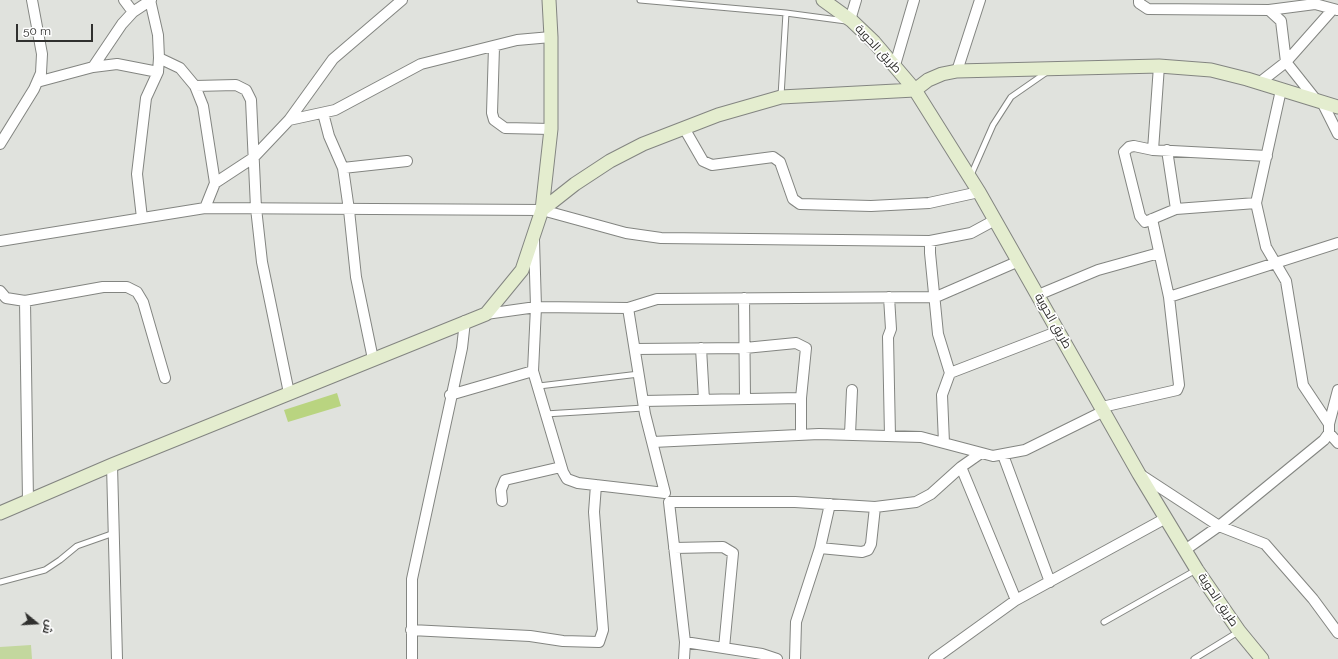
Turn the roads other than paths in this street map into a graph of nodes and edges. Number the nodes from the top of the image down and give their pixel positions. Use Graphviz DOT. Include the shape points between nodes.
graph roads {
  1 [pos="32,0"];
  2 [pos="124,0"];
  3 [pos="151,0"];
  4 [pos="402,0"];
  5 [pos="549,0"];
  6 [pos="640,0"];
  7 [pos="823,0"];
  8 [pos="856,0"];
  9 [pos="914,0"];
  10 [pos="980,0"];
  11 [pos="1139,0"];
  12 [pos="1269,10"];
  13 [pos="1335,10"];
  14 [pos="133,12"];
  15 [pos="786,13"];
  16 [pos="851,20"];
  17 [pos="551,37"];
  18 [pos="494,47"];
  19 [pos="159,58"];
  20 [pos="1286,62"];
  21 [pos="895,65"];
  22 [pos="1159,66"];
  23 [pos="93,67"];
  24 [pos="1052,68"];
  25 [pos="957,71"];
  26 [pos="158,72"];
  27 [pos="37,82"];
  28 [pos="1259,83"];
  29 [pos="195,86"];
  30 [pos="915,90"];
  31 [pos="1281,90"];
  32 [pos="781,97"];
  33 [pos="1319,101"];
  34 [pos="1338,107"];
  35 [pos="323,113"];
  36 [pos="288,120"];
  37 [pos="684,128"];
  38 [pos="551,129"];
  39 [pos="1338,134"];
  40 [pos="0,144"];
  41 [pos="1153,150"];
  42 [pos="1167,150"];
  43 [pos="1267,156"];
  44 [pos="253,158"];
  45 [pos="407,161"];
  46 [pos="343,168"];
  47 [pos="970,177"];
  48 [pos="215,183"];
  49 [pos="979,192"];
  50 [pos="1256,203"];
  51 [pos="205,208"];
  52 [pos="256,208"];
  53 [pos="1176,209"];
  54 [pos="349,210"];
  55 [pos="542,210"];
  56 [pos="142,218"];
  57 [pos="1152,219"];
  58 [pos="995,220"];
  59 [pos="534,238"];
  60 [pos="930,240"];
  61 [pos="0,241"];
  62 [pos="1338,243"];
  63 [pos="1159,253"];
  64 [pos="1019,261"];
  65 [pos="1274,262"];
  66 [pos="0,291"];
  67 [pos="1038,295"];
  68 [pos="889,297"];
  69 [pos="936,297"];
  70 [pos="1169,297"];
  71 [pos="744,298"];
  72 [pos="25,301"];
  73 [pos="536,307"];
  74 [pos="628,308"];
  75 [pos="486,314"];
  76 [pos="465,321"];
  77 [pos="1059,331"];
  78 [pos="701,348"];
  79 [pos="745,348"];
  80 [pos="635,349"];
  81 [pos="373,359"];
  82 [pos="533,371"];
  83 [pos="950,373"];
  84 [pos="640,374"];
  85 [pos="165,378"];
  86 [pos="538,386"];
  87 [pos="852,390"];
  88 [pos="1338,390"];
  89 [pos="289,393"];
  90 [pos="450,394"];
  91 [pos="745,398"];
  92 [pos="801,398"];
  93 [pos="704,400"];
  94 [pos="643,404"];
  95 [pos="1103,409"];
  96 [pos="545,414"];
  97 [pos="1329,428"];
  98 [pos="801,434"];
  99 [pos="850,434"];
  100 [pos="890,436"];
  101 [pos="653,442"];
  102 [pos="944,443"];
  103 [pos="1338,443"];
  104 [pos="981,453"];
  105 [pos="1003,454"];
  106 [pos="112,465"];
  107 [pos="561,467"];
  108 [pos="961,467"];
  109 [pos="1139,474"];
  110 [pos="596,485"];
  111 [pos="667,497"];
  112 [pos="28,501"];
  113 [pos="502,501"];
  114 [pos="830,504"];
  115 [pos="875,507"];
  116 [pos="0,513"];
  117 [pos="1166,518"];
  118 [pos="1218,526"];
  119 [pos="114,533"];
  120 [pos="674,548"];
  121 [pos="820,548"];
  122 [pos="1185,550"];
  123 [pos="1197,570"];
  124 [pos="0,582"];
  125 [pos="1050,582"];
  126 [pos="1016,600"];
  127 [pos="1104,622"];
  128 [pos="411,630"];
  129 [pos="1239,631"];
  130 [pos="1338,633"];
  131 [pos="685,642"];
  132 [pos="724,648"];
  133 [pos="117,659"];
  134 [pos="412,659"];
  135 [pos="684,659"];
  136 [pos="777,659"];
  137 [pos="795,659"];
  138 [pos="934,659"];
  139 [pos="1194,659"];
  140 [pos="1262,659"];
  1 -- 27 [label="street" via="42,54"];
  2 -- 14 [label="street"];
  3 -- 14 [label="street"];
  3 -- 19 [label="street" via="158,35"];
  4 -- 36 [label="street" via="333,59"];
  5 -- 17 [label="street"];
  6 -- 15 [label="lane"];
  7 -- 16 [label="street, طريق الحوية"];
  8 -- 16 [label="street"];
  9 -- 21 [label="street"];
  10 -- 25 [label="street"];
  11 -- 12 [label="street" via="1140,4 1148,9"];
  12 -- 13 [label="street" via="1315,4"];
  12 -- 20 [label="street" via="1280,21"];
  13 -- 20 [label="street"];
  14 -- 23 [label="street"];
  15 -- 16 [label="lane"];
  15 -- 32 [label="lane"];
  16 -- 21 [label="street, طريق الحوية"];
  17 -- 18 [label="street" via="516,40"];
  17 -- 38 [label="street"];
  18 -- 35 [label="street" via="421,64 335,110"];
  18 -- 38 [label="street" via="494,120 505,128"];
  19 -- 26 [label="street"];
  19 -- 29 [label="street" via="180,68"];
  20 -- 28 [label="street"];
  20 -- 33 [label="street"];
  21 -- 30 [label="street, طريق الحوية"];
  22 -- 24 [label="street"];
  22 -- 28 [label="street" via="1211,70"];
  22 -- 41 [label="street"];
  23 -- 26 [label="street" via="116,64"];
  23 -- 27 [label="street"];
  24 -- 25 [label="street"];
  24 -- 47 [label="lane" via="1011,97 993,125"];
  25 -- 30 [label="street" via="935,77"];
  26 -- 56 [label="street" via="146,98 137,174"];
  27 -- 40 [label="street"];
  28 -- 31 [label="street"];
  29 -- 44 [label="street" via="236,85 246,90 251,100"];
  29 -- 48 [label="street" via="203,106"];
  30 -- 32 [label="street"];
  30 -- 47 [label="street, طريق الحوية"];
  31 -- 33 [label="street"];
  31 -- 43 [label="street"];
  32 -- 37 [label="street" via="718,115"];
  33 -- 34 [label="street"];
  33 -- 39 [label="street"];
  35 -- 36 [label="street"];
  35 -- 46 [label="street" via="329,136"];
  36 -- 44 [label="street"];
  37 -- 49 [label="street" via="703,161 712,165 773,157 780,162 793,199 800,204 871,206 930,202"];
  37 -- 55 [label="street" via="643,144 610,161"];
  38 -- 55 [label="street"];
  41 -- 42 [label="street"];
  41 -- 57 [label="street" via="1134,146 1128,147 1124,152 1140,216 1145,222"];
  42 -- 43 [label="street"];
  42 -- 53 [label="street"];
  43 -- 50 [label="street"];
  44 -- 48 [label="street"];
  44 -- 52 [label="street"];
  45 -- 46 [label="street"];
  46 -- 54 [label="street"];
  47 -- 49 [label="street, طريق الحوية"];
  48 -- 51 [label="street"];
  49 -- 58 [label="street, طريق الحوية"];
  50 -- 53 [label="street"];
  50 -- 65 [label="street" via="1266,247"];
  51 -- 52 [label="street"];
  51 -- 56 [label="street"];
  52 -- 54 [label="street"];
  52 -- 89 [label="street" via="262,262"];
  53 -- 57 [label="street"];
  54 -- 55 [label="street"];
  54 -- 81 [label="street" via="356,277"];
  55 -- 59 [label="street"];
  55 -- 60 [label="street" via="626,233 661,238"];
  56 -- 61 [label="street"];
  57 -- 63 [label="street"];
  58 -- 60 [label="street" via="971,233"];
  58 -- 64 [label="street, طريق الحوية"];
  59 -- 73 [label="street"];
  59 -- 75 [label="street" via="522,270"];
  60 -- 69 [label="street"];
  62 -- 65 [label="street"];
  63 -- 67 [label="street" via="1098,270"];
  63 -- 70 [label="street"];
  64 -- 67 [label="street, طريق الحوية"];
  64 -- 69 [label="street"];
  65 -- 70 [label="street"];
  65 -- 97 [label="street" via="1286,282 1303,385"];
  66 -- 72 [label="street" via="6,298"];
  67 -- 77 [label="street, طريق الحوية"];
  68 -- 69 [label="street"];
  68 -- 71 [label="street"];
  68 -- 100 [label="street"];
  69 -- 83 [label="street" via="938,334"];
  70 -- 95 [label="street" via="1179,385 1177,390"];
  71 -- 74 [label="street" via="657,299"];
  71 -- 79 [label="street"];
  72 -- 85 [label="street" via="103,287 127,287 137,292 143,302"];
  72 -- 112 [label="street"];
  73 -- 74 [label="street"];
  73 -- 75 [label="street"];
  73 -- 82 [label="street"];
  74 -- 80 [label="street"];
  75 -- 76 [label="street"];
  76 -- 81 [label="street"];
  76 -- 90 [label="street" via="462,348"];
  77 -- 83 [label="street"];
  77 -- 95 [label="street, طريق الحوية"];
  78 -- 79 [label="street"];
  78 -- 80 [label="street"];
  78 -- 93 [label="street"];
  79 -- 91 [label="street"];
  79 -- 92 [label="street" via="796,343 806,348"];
  80 -- 84 [label="street"];
  81 -- 89 [label="street"];
  82 -- 86 [label="street"];
  82 -- 90 [label="street"];
  83 -- 102 [label="street" via="942,395"];
  84 -- 86 [label="lane"];
  84 -- 94 [label="street"];
  86 -- 96 [label="street"];
  87 -- 99 [label="street"];
  88 -- 97 [label="street"];
  89 -- 106 [label="street"];
  90 -- 128 [label="street" via="412,579"];
  91 -- 92 [label="street"];
  91 -- 93 [label="street"];
  92 -- 98 [label="street"];
  93 -- 94 [label="street"];
  94 -- 96 [label="lane"];
  94 -- 101 [label="street"];
  95 -- 105 [label="street" via="1025,450"];
  95 -- 109 [label="street, طريق الحوية"];
  96 -- 107 [label="street"];
  97 -- 103 [label="street"];
  97 -- 118 [label="street" via="1324,440"];
  98 -- 99 [label="street"];
  98 -- 101 [label="street"];
  99 -- 100 [label="street"];
  100 -- 102 [label="street" via="921,437"];
  101 -- 111 [label="street"];
  102 -- 104 [label="street"];
  104 -- 105 [label="street" via="993,456"];
  104 -- 108 [label="street"];
  105 -- 125 [label="street"];
  106 -- 112 [label="street"];
  106 -- 119 [label="street"];
  107 -- 110 [label="street" via="567,479"];
  107 -- 113 [label="street" via="505,480"];
  108 -- 115 [label="street" via="931,494 916,502"];
  108 -- 126 [label="street"];
  109 -- 117 [label="street, طريق الحوية"];
  109 -- 118 [label="street"];
  110 -- 111 [label="street"];
  110 -- 128 [label="street" via="594,512 603,630 599,642"];
  111 -- 114 [label="street"];
  111 -- 120 [label="street"];
  112 -- 116 [label="street"];
  114 -- 115 [label="street"];
  114 -- 121 [label="street"];
  115 -- 121 [label="street" via="868,550 862,552"];
  117 -- 122 [label="street, طريق الحوية"];
  117 -- 125 [label="street"];
  118 -- 122 [label="street"];
  118 -- 130 [label="street" via="1265,544 1313,599"];
  119 -- 124 [label="lane" via="77,546 45,570"];
  119 -- 133 [label="street"];
  120 -- 131 [label="street"];
  120 -- 132 [label="street" via="722,547 733,553"];
  121 -- 137 [label="street" via="796,622"];
  122 -- 123 [label="street, طريق الحوية"];
  123 -- 127 [label="lane"];
  123 -- 129 [label="street, طريق الحوية"];
  125 -- 126 [label="street"];
  126 -- 138 [label="street"];
  128 -- 134 [label="street"];
  129 -- 139 [label="lane"];
  129 -- 140 [label="street, طريق الحوية"];
  131 -- 132 [label="street"];
  131 -- 135 [label="street"];
  132 -- 136 [label="street"];
}
